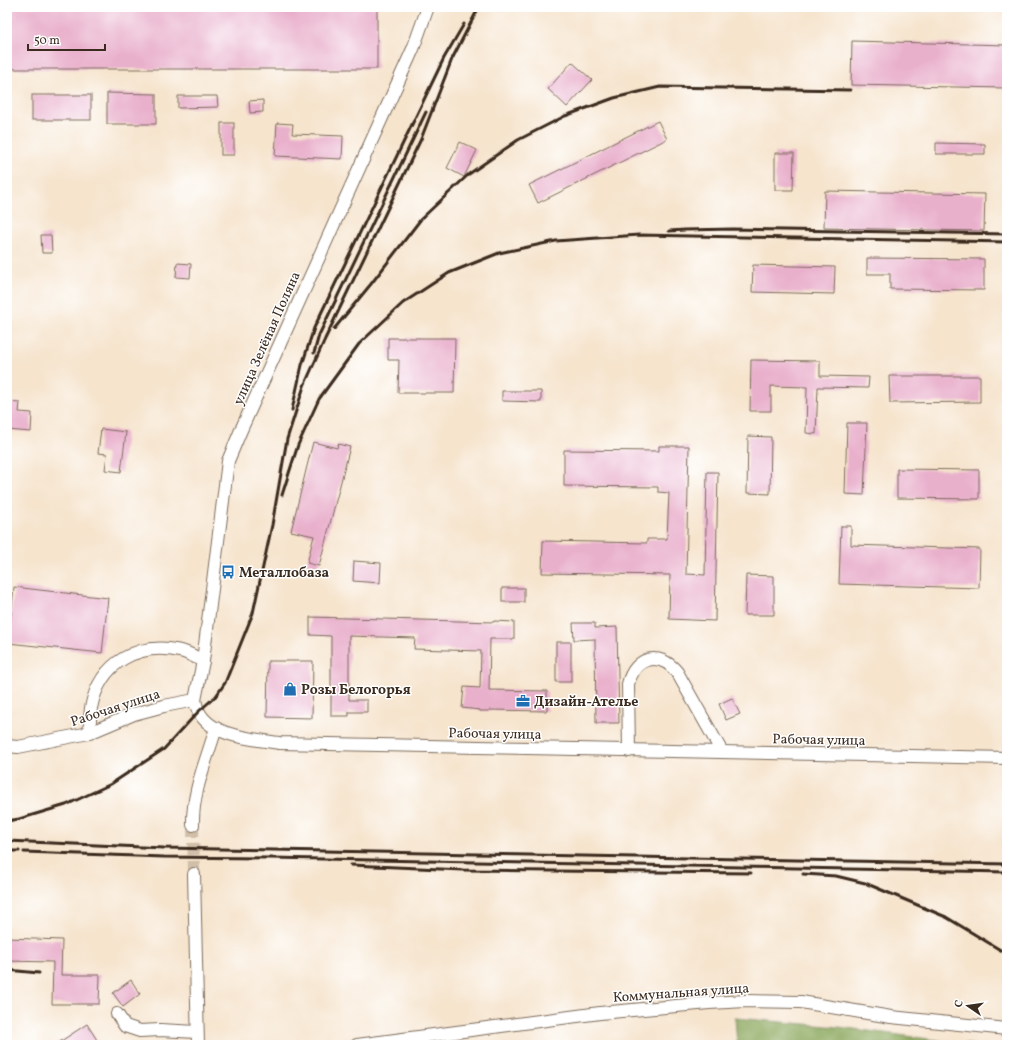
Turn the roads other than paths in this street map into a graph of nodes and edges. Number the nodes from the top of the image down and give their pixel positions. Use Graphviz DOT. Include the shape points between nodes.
graph roads {
  1 [pos="428,7"];
  2 [pos="203,662"];
  3 [pos="195,700"];
  4 [pos="216,728"];
  5 [pos="89,733"];
  6 [pos="7,746"];
  7 [pos="629,751"];
  8 [pos="722,752"];
  9 [pos="1007,758"];
  10 [pos="193,826"];
  11 [pos="194,874"];
  12 [pos="117,1014"];
  13 [pos="1007,1030"];
  14 [pos="197,1032"];
  15 [pos="198,1045"];
  16 [pos="357,1045"];
  1 -- 2 [label="street, улица Зелёная Поляна" via="413,49 228,461"];
  2 -- 3 [label="street, улица Зелёная Поляна"];
  2 -- 5 [label="street" via="185,652 165,648 141,651 124,657 114,664 97,690"];
  3 -- 4 [label="street, Рабочая улица" via="198,712"];
  3 -- 5 [label="street, Рабочая улица" via="134,714"];
  4 -- 7 [label="street, Рабочая улица" via="242,738 279,743"];
  4 -- 10 [label="street" via="197,788"];
  5 -- 6 [label="street, Рабочая улица" via="18,747"];
  7 -- 8 [label="street, Рабочая улица"];
  7 -- 8 [label="street" via="628,684 637,666 645,660 656,659 664,660 677,672"];
  8 -- 9 [label="street, Рабочая улица"];
  11 -- 14 [label="street"];
  12 -- 14 [label="street" via="125,1026 140,1031"];
  13 -- 16 [label="street, Коммунальная улица" via="891,1017 801,1002 746,1001 600,1013"];
  14 -- 15 [label="street"];
}
